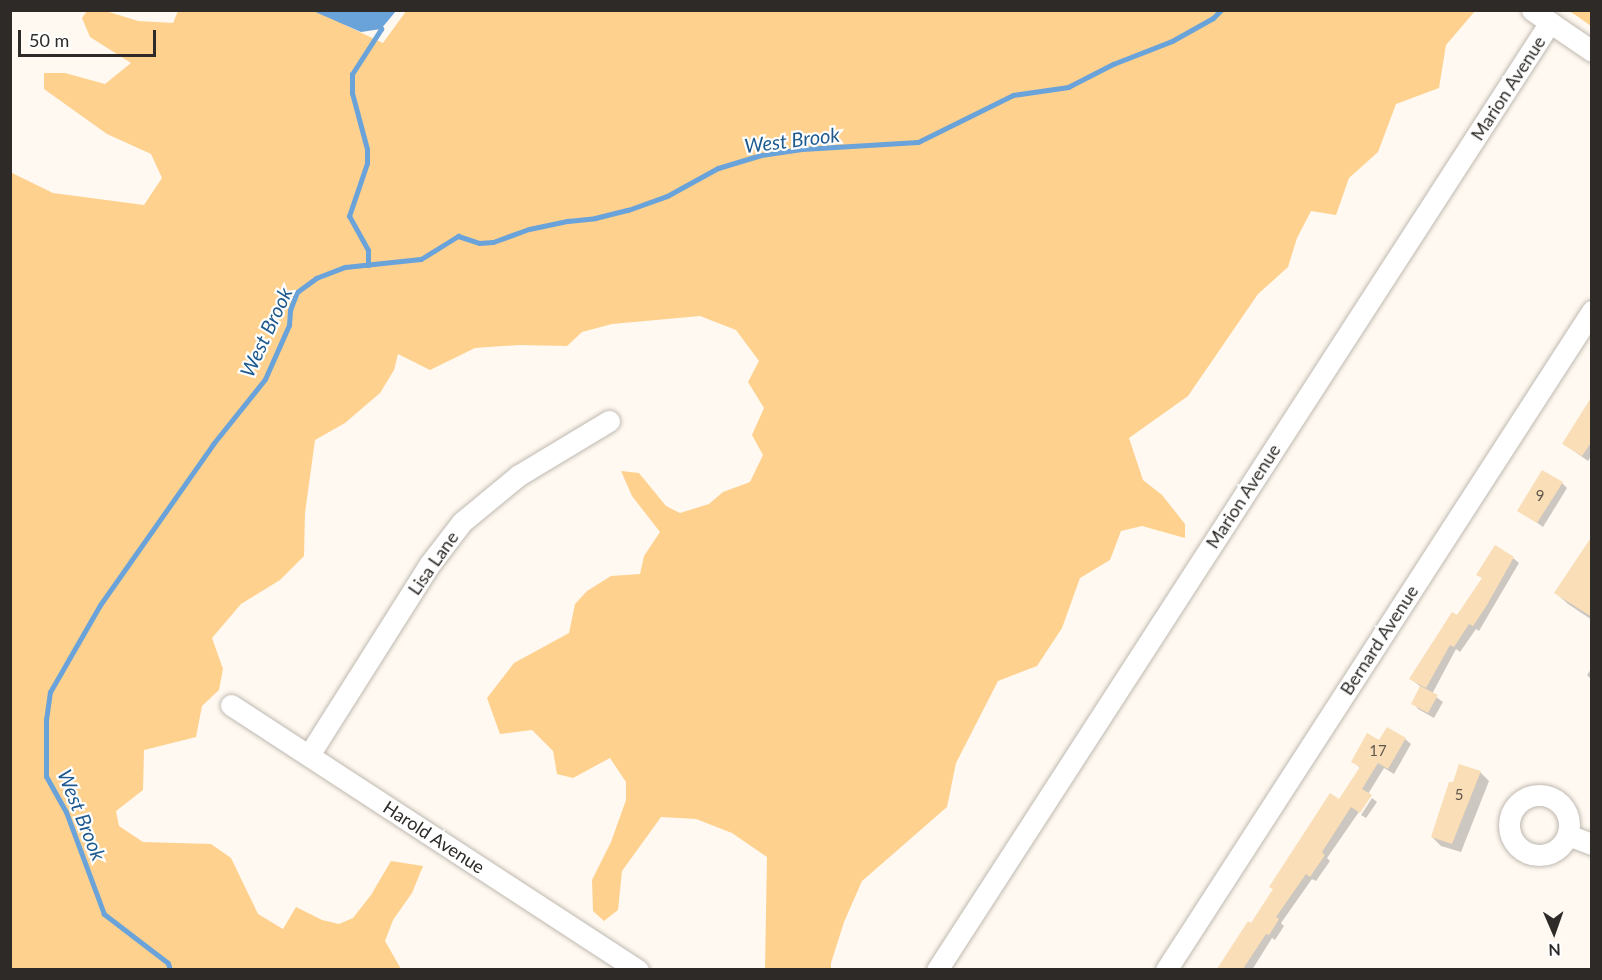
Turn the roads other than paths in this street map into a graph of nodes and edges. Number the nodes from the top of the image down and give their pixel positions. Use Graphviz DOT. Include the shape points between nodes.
graph roads {
  1 [pos="1532,10"];
  2 [pos="1550,22"];
  3 [pos="1592,51"];
  4 [pos="1592,311"];
  5 [pos="609,421"];
  6 [pos="231,705"];
  7 [pos="309,755"];
  8 [pos="1568,835"];
  9 [pos="1592,844"];
  10 [pos="638,969"];
  11 [pos="937,969"];
  12 [pos="1166,969"];
  1 -- 2 [label="street"];
  2 -- 3 [label="street"];
  2 -- 11 [label="street, Marion Avenue"];
  4 -- 12 [label="street, Bernard Avenue"];
  5 -- 7 [label="street, Lisa Lane" via="519,475 462,522 429,566"];
  6 -- 7 [label="street, Harold Avenue"];
  7 -- 10 [label="street, Harold Avenue"];
  8 -- 9 [label="street"];
}
